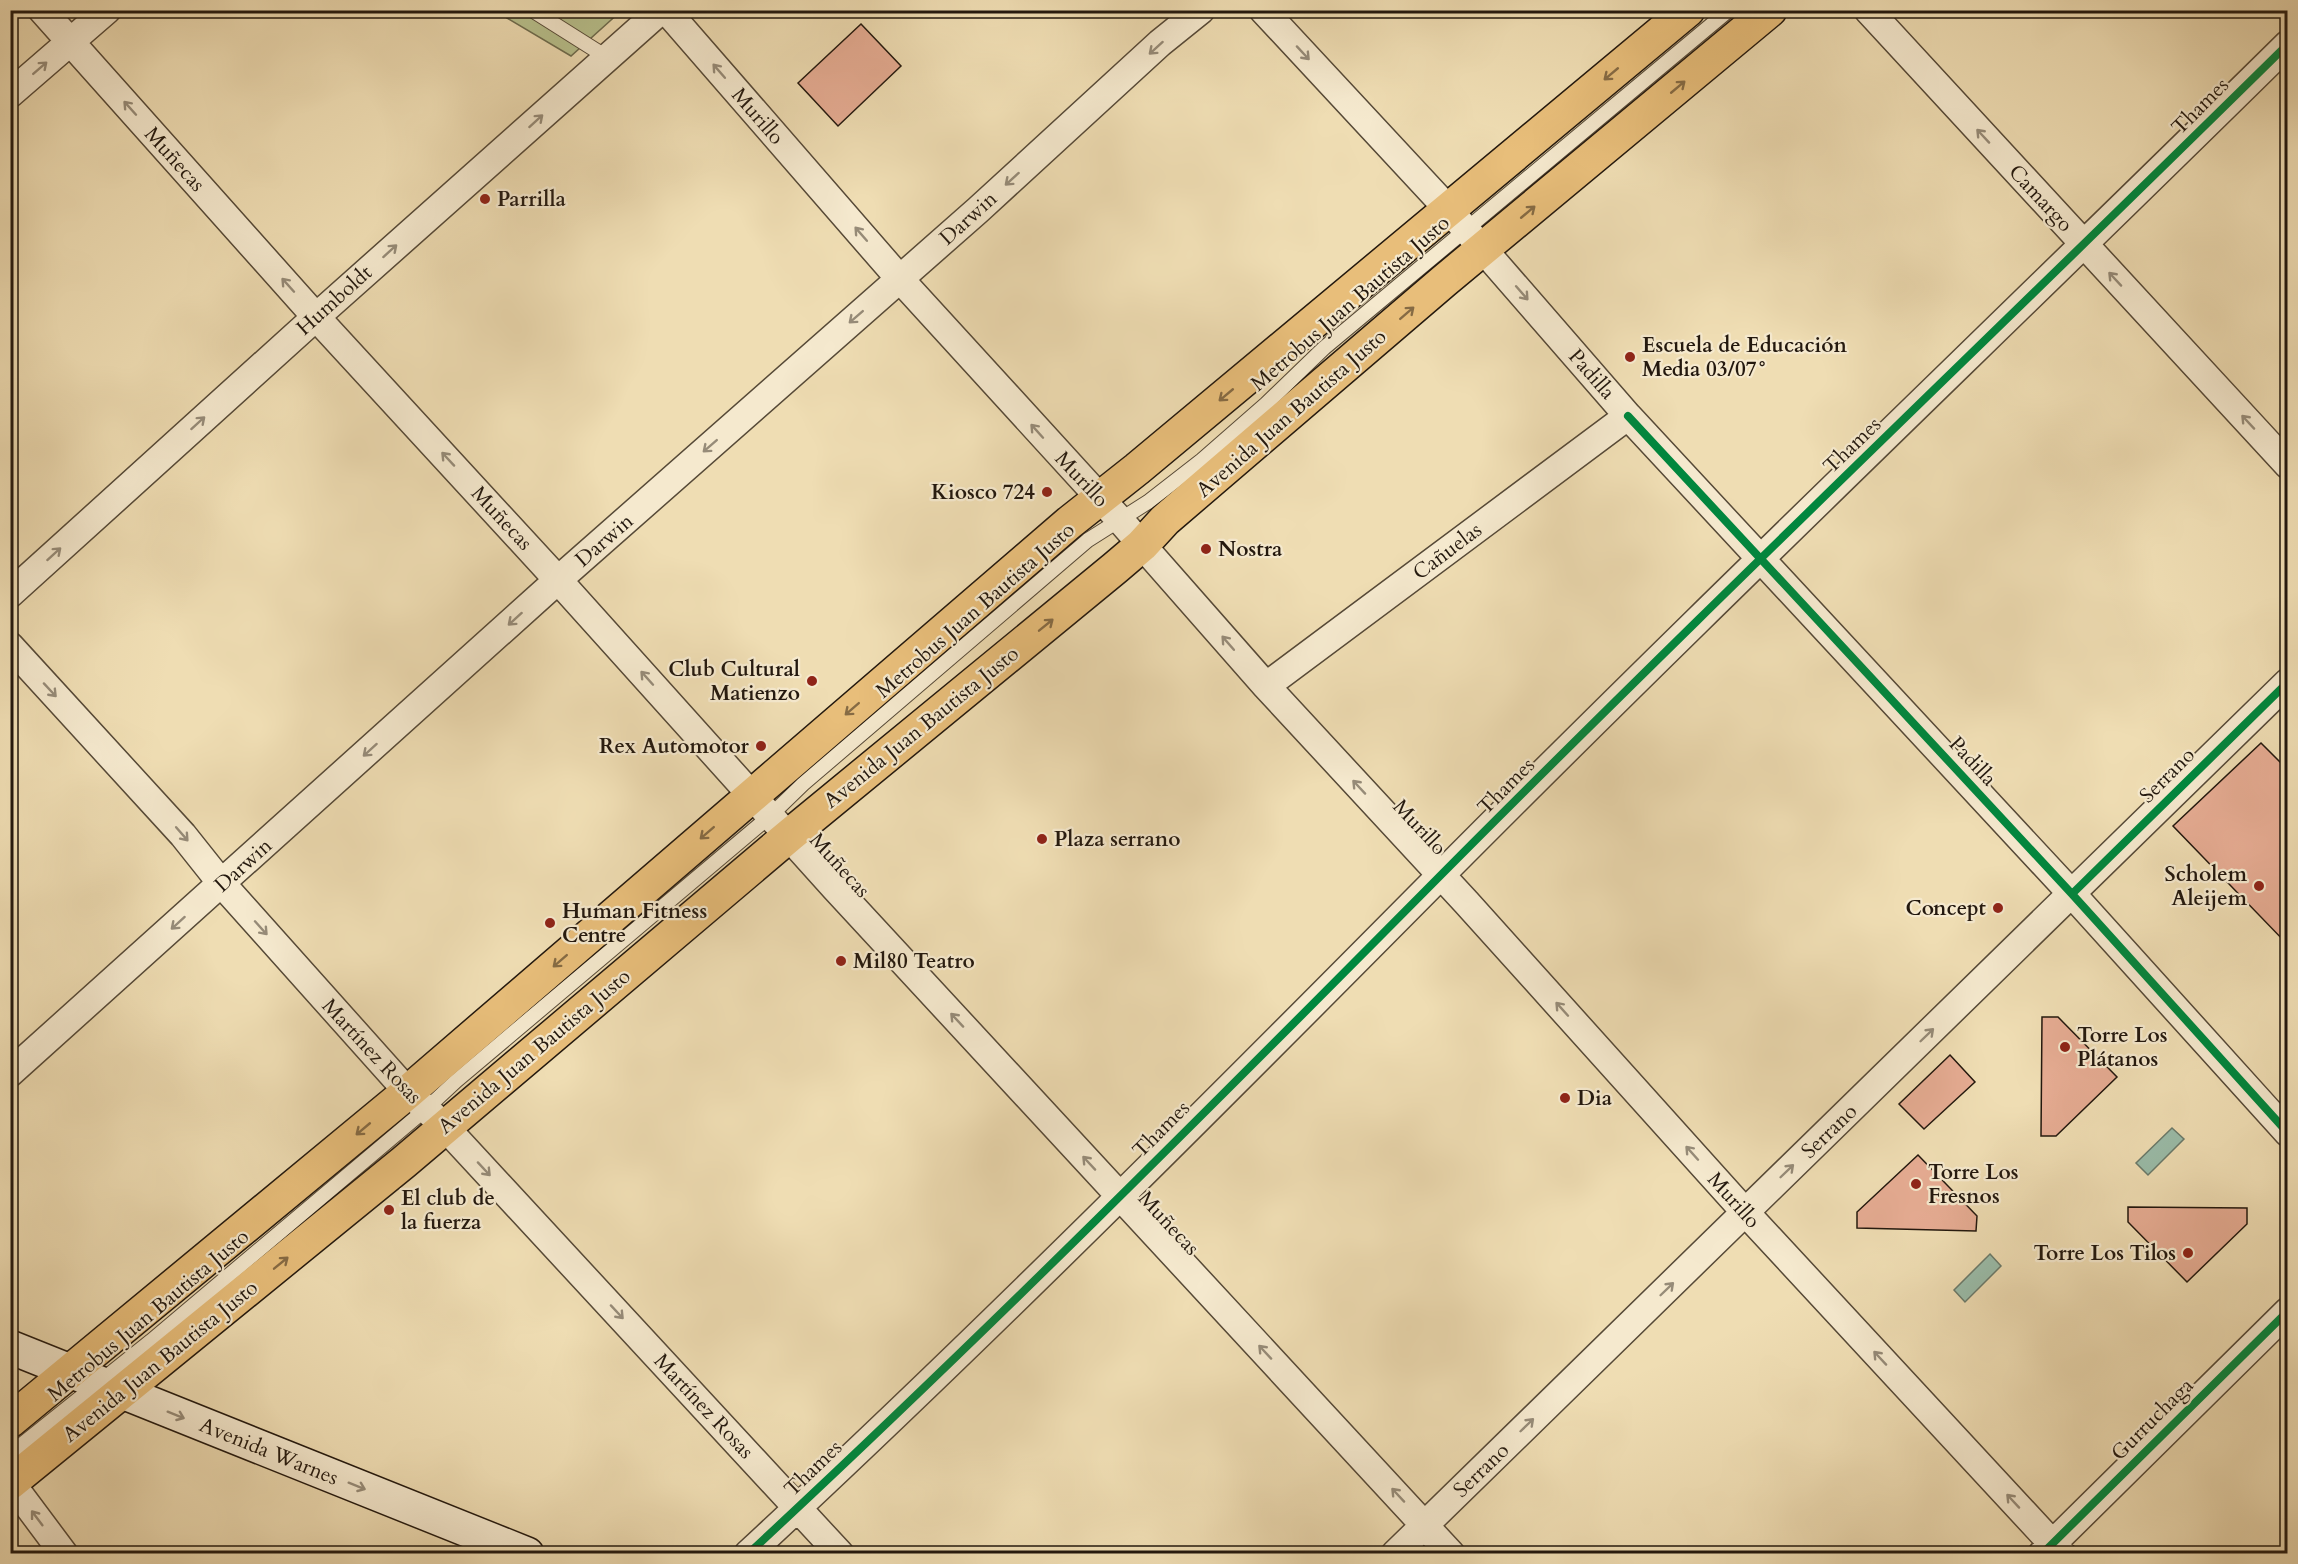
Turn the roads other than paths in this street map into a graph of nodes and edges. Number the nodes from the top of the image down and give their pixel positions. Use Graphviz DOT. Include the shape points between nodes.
graph roads {
  1 [pos="42,10"];
  2 [pos="107,10"];
  3 [pos="532,10"];
  4 [pos="661,10"];
  5 [pos="666,10"];
  6 [pos="1201,10"];
  7 [pos="1263,10"];
  8 [pos="1688,10"];
  9 [pos="1729,10"];
  10 [pos="1770,10"];
  11 [pos="1868,10"];
  12 [pos="70,42"];
  13 [pos="2288,44"];
  14 [pos="608,58"];
  15 [pos="10,94"];
  16 [pos="1466,229"];
  17 [pos="2084,245"];
  18 [pos="900,278"];
  19 [pos="316,316"];
  20 [pos="1628,416"];
  21 [pos="2288,465"];
  22 [pos="1109,509"];
  23 [pos="1142,545"];
  24 [pos="1760,559"];
  25 [pos="558,580"];
  26 [pos="10,594"];
  27 [pos="10,646"];
  28 [pos="2288,682"];
  29 [pos="1266,686"];
  30 [pos="770,815"];
  31 [pos="1441,875"];
  32 [pos="222,884"];
  33 [pos="2072,894"];
  34 [pos="10,1073"];
  35 [pos="426,1109"];
  36 [pos="2288,1133"];
  37 [pos="1120,1196"];
  38 [pos="311,1206"];
  39 [pos="1745,1212"];
  40 [pos="2288,1311"];
  41 [pos="10,1347"];
  42 [pos="98,1382"];
  43 [pos="10,1421"];
  44 [pos="10,1454"];
  45 [pos="10,1483"];
  46 [pos="798,1508"];
  47 [pos="1425,1524"];
  48 [pos="2052,1550"];
  49 [pos="64,1554"];
  50 [pos="527,1554"];
  51 [pos="748,1554"];
  52 [pos="840,1554"];
  53 [pos="1395,1554"];
  54 [pos="1451,1554"];
  1 -- 12 [label="street, Muñecas"];
  2 -- 12 [label="street"];
  3 -- 14 [label="lane"];
  4 -- 14 [label="street, Humboldt"];
  18 -- 5 [label="street, Murillo, one-way"];
  6 -- 18 [label="street, Darwin, one-way"];
  7 -- 16 [label="street, Padilla, one-way"];
  8 -- 16 [label="main road, Avenida Juan Bautista Justo, one-way"];
  9 -- 16 [label="lane, Metrobus Juan Bautista Justo"];
  16 -- 10 [label="main road, Avenida Juan Bautista Justo, one-way"];
  17 -- 11 [label="street, Camargo, one-way"];
  15 -- 12 [label="street, one-way"];
  19 -- 12 [label="street, Muñecas, one-way"];
  13 -- 17 [label="street, Thames"];
  19 -- 14 [label="street, Humboldt, one-way"];
  16 -- 20 [label="street, Padilla, one-way"];
  16 -- 22 [label="main road, Avenida Juan Bautista Justo" via="1137,469"];
  23 -- 16 [label="main road, Avenida Juan Bautista Justo, one-way"];
  21 -- 17 [label="street, Camargo, one-way"];
  17 -- 24 [label="street, Thames"];
  22 -- 18 [label="street, Murillo, one-way"];
  18 -- 25 [label="street, Darwin, one-way"];
  25 -- 19 [label="street, Muñecas, one-way"];
  26 -- 19 [label="street, Humboldt, one-way"];
  20 -- 24 [label="street, Padilla"];
  20 -- 29 [label="street, Cañuelas"];
  22 -- 23 [label="street, Murillo"];
  22 -- 30 [label="main road, Avenida Juan Bautista Justo"];
  29 -- 23 [label="street, Murillo, one-way"];
  30 -- 23 [label="main road, Avenida Juan Bautista Justo, one-way"];
  24 -- 31 [label="street, Thames"];
  24 -- 33 [label="street, Padilla"];
  30 -- 25 [label="street, Muñecas, one-way"];
  25 -- 32 [label="street, Darwin, one-way"];
  27 -- 32 [label="street, Martínez Rosas, one-way" via="183,835"];
  28 -- 33 [label="street, Serrano"];
  31 -- 29 [label="street, Murillo, one-way"];
  30 -- 35 [label="main road, Avenida Juan Bautista Justo"];
  30 -- 35 [label="main road, Avenida Juan Bautista Justo"];
  37 -- 30 [label="street, Muñecas, one-way"];
  31 -- 37 [label="street, Thames"];
  39 -- 31 [label="street, Murillo, one-way"];
  32 -- 34 [label="street, Darwin, one-way"];
  32 -- 35 [label="street, Martínez Rosas, one-way"];
  33 -- 36 [label="street, Padilla"];
  39 -- 33 [label="street, Serrano, one-way"];
  35 -- 38 [label="lane, Metrobus Juan Bautista Justo"];
  35 -- 38 [label="lane, Metrobus Juan Bautista Justo" via="396,1149"];
  35 -- 42 [label="main road, Avenida Juan Bautista Justo, one-way"];
  42 -- 35 [label="main road, Avenida Juan Bautista Justo, one-way" via="394,1170"];
  35 -- 46 [label="street, Martínez Rosas, one-way"];
  37 -- 46 [label="street, Thames"];
  47 -- 37 [label="street, Muñecas, one-way"];
  38 -- 42 [label="lane, Metrobus Juan Bautista Justo"];
  47 -- 39 [label="street, Serrano, one-way"];
  48 -- 39 [label="street, Murillo, one-way"];
  40 -- 48 [label="street, Gurruchaga"];
  41 -- 42 [label="main road, Avenida Warnes"];
  42 -- 43 [label="main road, Avenida Juan Bautista Justo"];
  42 -- 44 [label="lane, Metrobus Juan Bautista Justo"];
  42 -- 45 [label="main road, Avenida Juan Bautista Justo"];
  42 -- 50 [label="main road, Avenida Warnes, one-way"];
  49 -- 45 [label="street, one-way"];
  46 -- 51 [label="street, Thames"];
  46 -- 52 [label="street, Martínez Rosas"];
  47 -- 53 [label="street, Serrano"];
  47 -- 54 [label="street, Muñecas"];
}
